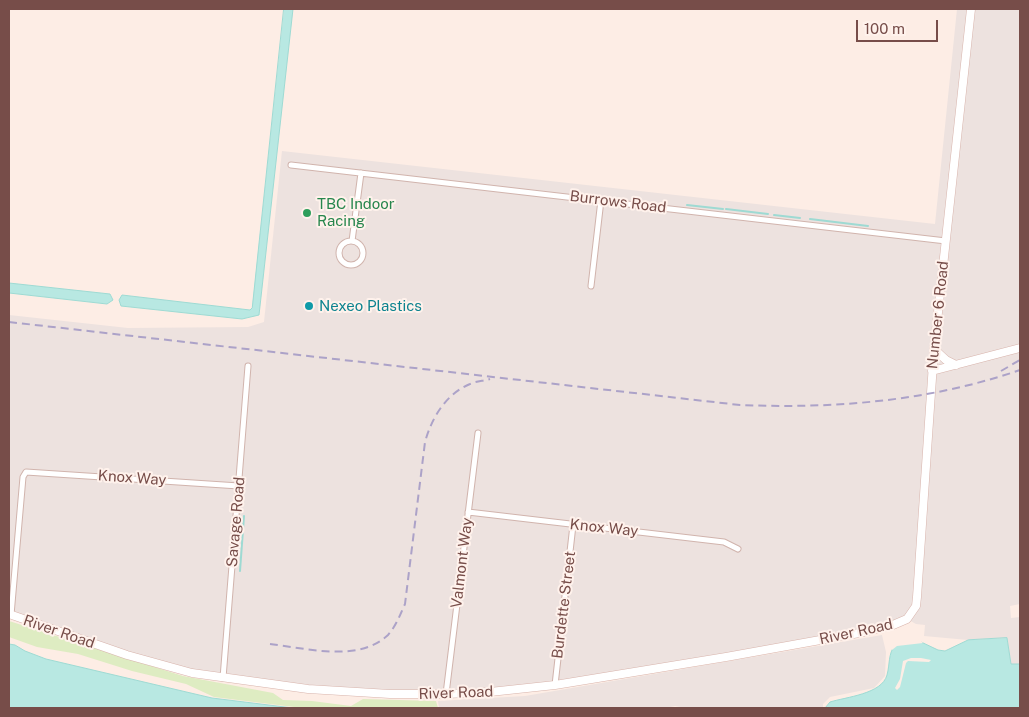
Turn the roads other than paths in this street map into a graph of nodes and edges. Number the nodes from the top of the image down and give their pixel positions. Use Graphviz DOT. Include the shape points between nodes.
graph roads {
  1 [pos="971,9"];
  2 [pos="291,165"];
  3 [pos="361,173"];
  4 [pos="601,200"];
  5 [pos="352,241"];
  6 [pos="946,241"];
  7 [pos="591,286"];
  8 [pos="1020,348"];
  9 [pos="934,349"];
  10 [pos="956,365"];
  11 [pos="248,366"];
  12 [pos="932,371"];
  13 [pos="478,433"];
  14 [pos="239,486"];
  15 [pos="468,512"];
  16 [pos="573,525"];
  17 [pos="738,549"];
  18 [pos="10,614"];
  19 [pos="907,619"];
  20 [pos="223,678"];
  21 [pos="555,685"];
  22 [pos="446,694"];
  1 -- 6 [label="street, Number 6 Road"];
  2 -- 3 [label="street, Burrows Road"];
  3 -- 4 [label="street, Burrows Road"];
  3 -- 5 [label="street"];
  4 -- 6 [label="street, Burrows Road"];
  4 -- 7 [label="street"];
  5 -- 5 [label="street" via="345,242 339,252 343,262 350,265 358,263 363,252 360,245"];
  6 -- 9 [label="street, Number 6 Road"];
  8 -- 10 [label="street"];
  9 -- 10 [label="street"];
  9 -- 12 [label="street, Number 6 Road"];
  10 -- 12 [label="street"];
  11 -- 14 [label="street, Savage Road"];
  12 -- 19 [label="street, Number 6 Road" via="917,598"];
  13 -- 15 [label="street, Valmont Way"];
  14 -- 18 [label="street, Knox Way" via="26,472"];
  14 -- 20 [label="street, Savage Road"];
  15 -- 16 [label="street, Knox Way"];
  15 -- 22 [label="street, Valmont Way"];
  16 -- 17 [label="street, Knox Way" via="724,542"];
  16 -- 21 [label="street, Burdette Street"];
  18 -- 20 [label="street, River Road" via="166,667"];
  19 -- 21 [label="street, River Road" via="824,640"];
  20 -- 22 [label="street, River Road" via="308,689"];
  21 -- 22 [label="street, River Road"];
}
